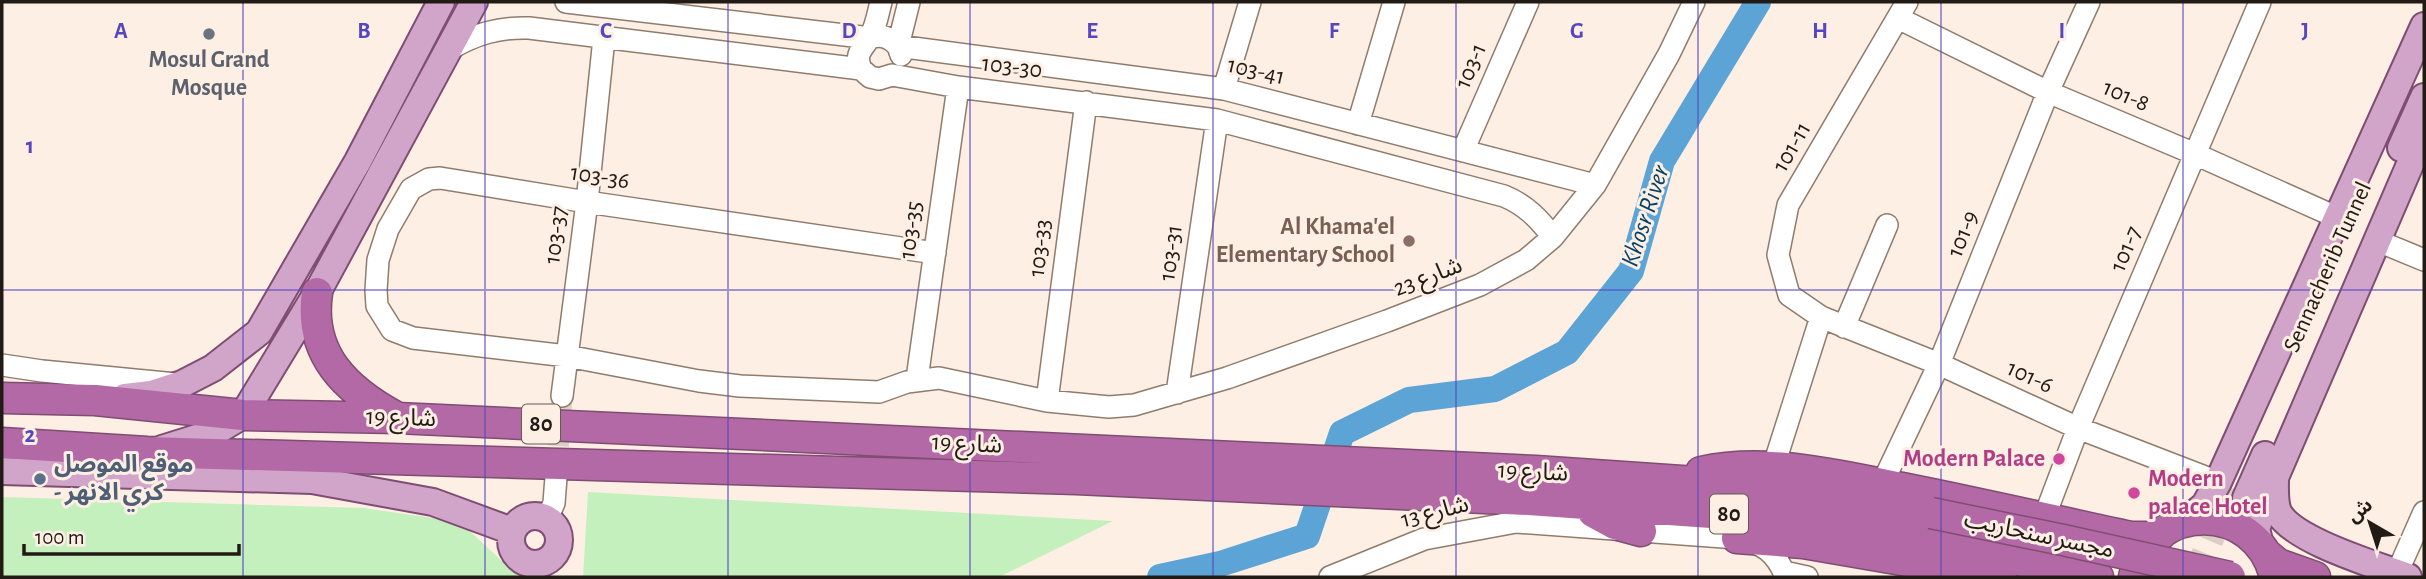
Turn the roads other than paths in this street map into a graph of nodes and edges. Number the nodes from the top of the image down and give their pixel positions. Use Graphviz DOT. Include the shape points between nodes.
graph roads {
  1 [pos="442,2"];
  2 [pos="474,2"];
  3 [pos="566,2"];
  4 [pos="881,2"];
  5 [pos="909,2"];
  6 [pos="1250,2"];
  7 [pos="1394,2"];
  8 [pos="1528,2"];
  9 [pos="1694,2"];
  10 [pos="2089,2"];
  11 [pos="2260,2"];
  12 [pos="1902,10"];
  13 [pos="2424,26"];
  14 [pos="604,38"];
  15 [pos="870,38"];
  16 [pos="898,46"];
  17 [pos="2424,46"];
  18 [pos="450,49"];
  19 [pos="861,69"];
  20 [pos="892,75"];
  21 [pos="958,87"];
  22 [pos="1224,89"];
  23 [pos="2048,92"];
  24 [pos="2424,97"];
  25 [pos="1086,102"];
  26 [pos="1217,120"];
  27 [pos="1358,124"];
  28 [pos="2424,132"];
  29 [pos="1414,138"];
  30 [pos="1463,151"];
  31 [pos="2195,154"];
  32 [pos="1404,170"];
  33 [pos="1595,185"];
  34 [pos="587,202"];
  35 [pos="2336,217"];
  36 [pos="1887,225"];
  37 [pos="1553,237"];
  38 [pos="2378,241"];
  39 [pos="935,253"];
  40 [pos="2424,260"];
  41 [pos="317,292"];
  42 [pos="1821,317"];
  43 [pos="1844,327"];
  44 [pos="259,332"];
  45 [pos="283,351"];
  46 [pos="566,356"];
  47 [pos="1939,364"];
  48 [pos="2,365"];
  49 [pos="917,379"];
  50 [pos="182,384"];
  51 [pos="1177,393"];
  52 [pos="2,395"];
  53 [pos="562,396"];
  54 [pos="95,400"];
  55 [pos="1047,401"];
  56 [pos="243,415"];
  57 [pos="397,418"];
  58 [pos="2078,428"];
  59 [pos="2,443"];
  60 [pos="147,452"];
  61 [pos="1773,468"];
  62 [pos="2,471"];
  63 [pos="556,477"];
  64 [pos="2274,479"];
  65 [pos="1651,480"];
  66 [pos="2231,482"];
  67 [pos="1882,484"];
  68 [pos="1533,485"];
  69 [pos="1563,502"];
  70 [pos="2424,512"];
  71 [pos="2044,518"];
  72 [pos="547,519"];
  73 [pos="1929,527"];
  74 [pos="2172,528"];
  75 [pos="512,531"];
  76 [pos="1641,531"];
  77 [pos="1737,538"];
  78 [pos="2267,559"];
  79 [pos="537,571"];
  80 [pos="1785,575"];
  81 [pos="2402,575"];
  82 [pos="1330,577"];
  83 [pos="1807,577"];
  84 [pos="2001,577"];
  85 [pos="2098,577"];
  86 [pos="2134,577"];
  87 [pos="2230,577"];
  88 [pos="2315,577"];
  1 -- 44 [label="main road" via="358,161"];
  2 -- 18 [label="main road"];
  3 -- 15 [label="street"];
  4 -- 15 [label="street"];
  5 -- 16 [label="street"];
  6 -- 22 [label="street"];
  7 -- 27 [label="street"];
  8 -- 30 [label="street, 103-1"];
  9 -- 33 [label="street, شارع 23"];
  10 -- 23 [label="street, 101-9"];
  11 -- 31 [label="street, 101-7"];
  12 -- 23 [label="street, 101-8"];
  12 -- 42 [label="street, 101-11" via="1788,205 1778,255 1790,295"];
  13 -- 35 [label="main road"];
  14 -- 18 [label="street, 103-30" via="505,28"];
  14 -- 19 [label="street, 103-30"];
  14 -- 34 [label="street, 103-37"];
  15 -- 16 [label="street" via="886,37"];
  15 -- 19 [label="street" via="860,49"];
  16 -- 20 [label="street" via="901,62"];
  16 -- 22 [label="street, 103-41"];
  17 -- 66 [label="main road, Sennacherib Tunnel"];
  18 -- 41 [label="main road"];
  19 -- 20 [label="street, 103-30" via="874,78"];
  20 -- 21 [label="street, 103-30"];
  21 -- 25 [label="street, 103-30"];
  21 -- 39 [label="street, 103-35"];
  22 -- 27 [label="street, 103-41"];
  23 -- 31 [label="street, 101-8"];
  23 -- 47 [label="street, 101-9"];
  24 -- 66 [label="main road, Sennacherib Tunnel"];
  25 -- 26 [label="street, 103-30"];
  25 -- 55 [label="street, 103-33"];
  26 -- 32 [label="street, 103-30"];
  26 -- 51 [label="street, 103-31"];
  27 -- 29 [label="street, 103-41"];
  28 -- 38 [label="main road"];
  29 -- 30 [label="street, 103-41"];
  29 -- 32 [label="street"];
  30 -- 33 [label="street, 103-41"];
  31 -- 35 [label="street, 101-8"];
  31 -- 58 [label="street, 101-7"];
  32 -- 37 [label="street, 103-30" via="1516,201"];
  33 -- 37 [label="street, شارع 23"];
  34 -- 39 [label="street, 103-36"];
  34 -- 46 [label="street, 103-37"];
  34 -- 46 [label="street, 103-36" via="440,178 419,183 404,198 378,260 377,306 392,330 413,338"];
  35 -- 66 [label="main road"];
  36 -- 43 [label="street"];
  37 -- 51 [label="street, شارع 23" via="1519,264 1480,285"];
  38 -- 40 [label="street"];
  38 -- 64 [label="main road"];
  39 -- 49 [label="street, 103-35"];
  41 -- 45 [label="main road"];
  41 -- 57 [label="highway" via="316,331 333,367 360,396"];
  42 -- 43 [label="street, 101-6"];
  42 -- 61 [label="street"];
  43 -- 47 [label="street, 101-6"];
  44 -- 45 [label="main road"];
  44 -- 50 [label="main road" via="214,368"];
  45 -- 56 [label="main road"];
  46 -- 49 [label="street" via="740,386 879,392"];
  46 -- 53 [label="street, 103-37"];
  47 -- 58 [label="street, 101-6"];
  47 -- 67 [label="street, 101-9"];
  48 -- 50 [label="street"];
  49 -- 55 [label="street, شارع 23" via="963,382"];
  50 -- 54 [label="main road" via="151,394"];
  51 -- 55 [label="street, شارع 23" via="1122,407"];
  52 -- 54 [label="highway, شارع 19 / 80"];
  54 -- 56 [label="highway, شارع 19 / 80"];
  56 -- 57 [label="highway, شارع 19 / 80"];
  56 -- 60 [label="main road" via="213,433"];
  57 -- 68 [label="highway, شارع 19 / 80" via="1081,449"];
  58 -- 66 [label="street, 101-6"];
  58 -- 71 [label="street, 101-7"];
  59 -- 60 [label="highway, شارع 19 / 80"];
  60 -- 68 [label="highway, شارع 19 / 80" via="1076,480"];
  61 -- 65 [label="highway" via="1731,466"];
  61 -- 67 [label="highway"];
  62 -- 75 [label="main road" via="312,480 433,502"];
  63 -- 72 [label="street"];
  64 -- 66 [label="main road" via="2266,494 2253,503 2240,504 2220,481"];
  64 -- 78 [label="main road" via="2256,529"];
  64 -- 81 [label="main road" via="2277,509 2294,529"];
  65 -- 68 [label="highway, شارع 19 / 80"];
  65 -- 73 [label="highway, شارع 19 / 80" via="1807,494"];
  66 -- 74 [label="main road" via="2198,513"];
  67 -- 71 [label="highway"];
  68 -- 69 [label="highway, شارع 19 / 80"];
  69 -- 73 [label="highway, شارع 19 / 80"];
  69 -- 76 [label="highway"];
  70 -- 81 [label="street"];
  71 -- 74 [label="highway" via="2131,537 2150,537"];
  72 -- 75 [label="main road" via="531,516"];
  72 -- 79 [label="main road" via="558,531 558,547"];
  73 -- 85 [label="highway, مجسر سنحاريب / 80"];
  73 -- 87 [label="highway, مجسر سنحاريب / 80, bridge" via="2063,540"];
  74 -- 78 [label="highway" via="2210,519 2229,523 2246,532"];
  74 -- 86 [label="highway" via="2147,547"];
  75 -- 79 [label="main road" via="514,554"];
  76 -- 77 [label="street, شارع 13"];
  76 -- 82 [label="street, شارع 13" via="1516,522 1424,539"];
  77 -- 80 [label="street, شارع 13" via="1770,549"];
  77 -- 84 [label="highway" via="1804,543"];
  78 -- 88 [label="highway"];
  80 -- 83 [label="street"];
}
